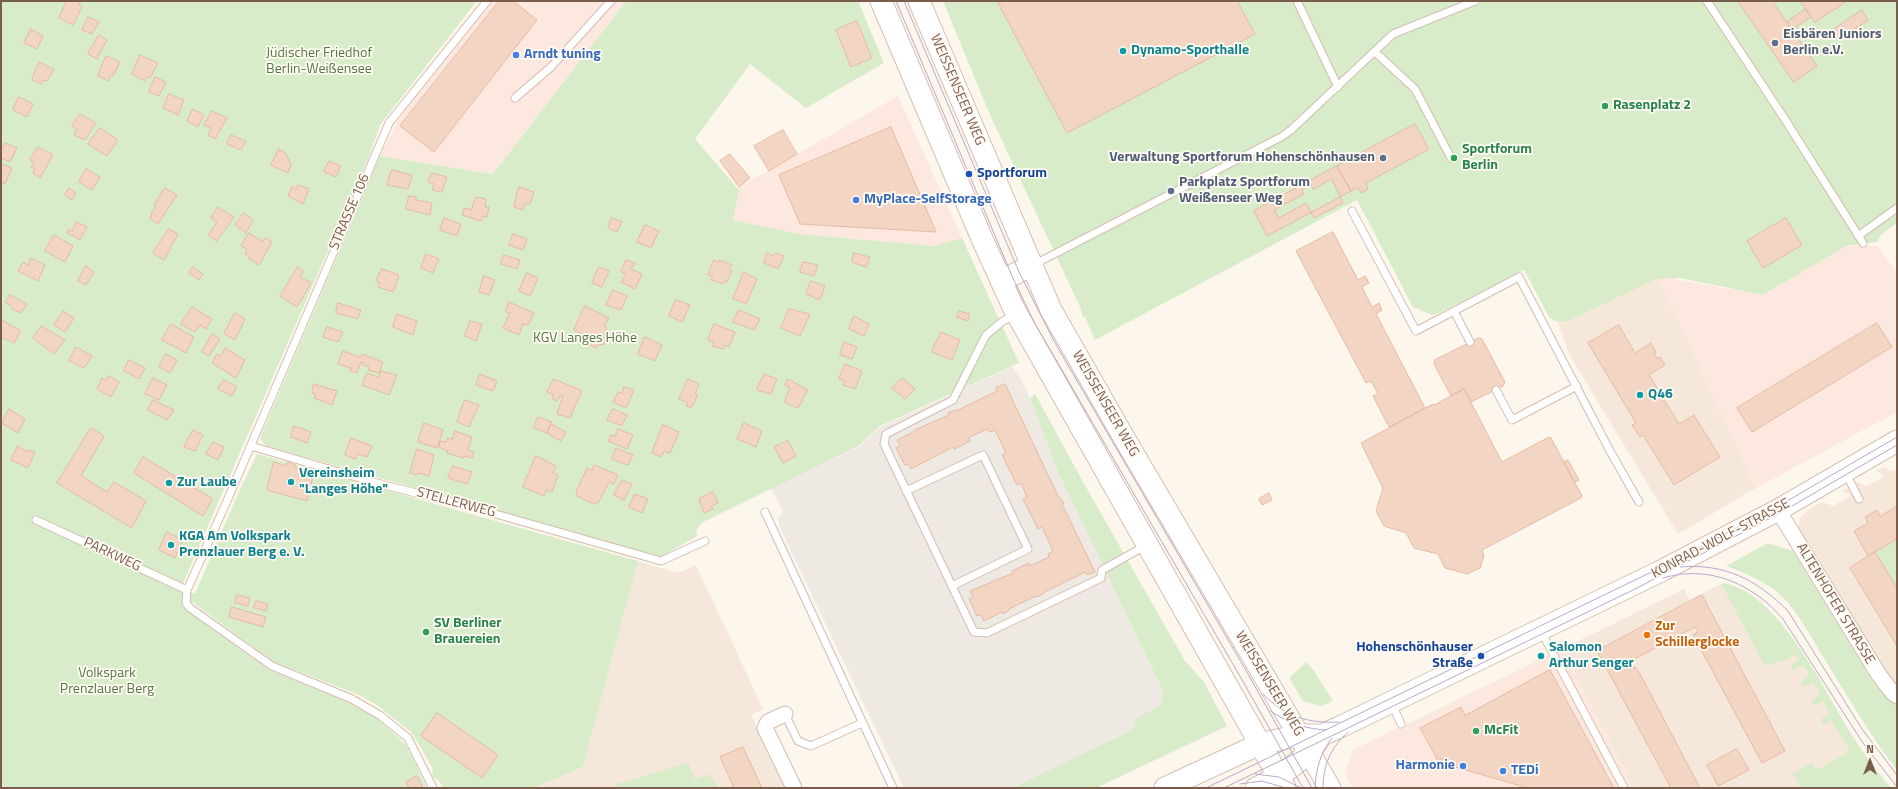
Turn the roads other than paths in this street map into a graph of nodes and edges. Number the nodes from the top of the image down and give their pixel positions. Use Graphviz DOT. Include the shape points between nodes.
graph roads {
  1 [pos="487,1"];
  2 [pos="611,1"];
  3 [pos="919,1"];
  4 [pos="1297,1"];
  5 [pos="1475,1"];
  6 [pos="1707,1"];
  7 [pos="886,3"];
  8 [pos="1375,52"];
  9 [pos="1338,87"];
  10 [pos="515,98"];
  11 [pos="1451,158"];
  12 [pos="1897,208"];
  13 [pos="1352,210"];
  14 [pos="1858,236"];
  15 [pos="1863,243"];
  16 [pos="1032,265"];
  17 [pos="1001,281"];
  18 [pos="1454,311"];
  19 [pos="1016,314"];
  20 [pos="1470,342"];
  21 [pos="1577,386"];
  22 [pos="1496,390"];
  23 [pos="1897,441"];
  24 [pos="251,446"];
  25 [pos="1845,472"];
  26 [pos="906,491"];
  27 [pos="1860,499"];
  28 [pos="1639,502"];
  29 [pos="1778,510"];
  30 [pos="765,512"];
  31 [pos="36,520"];
  32 [pos="705,541"];
  33 [pos="1147,545"];
  34 [pos="952,586"];
  35 [pos="187,590"];
  36 [pos="1541,630"];
  37 [pos="1897,696"];
  38 [pos="1392,702"];
  39 [pos="785,714"];
  40 [pos="862,723"];
  41 [pos="1401,724"];
  42 [pos="1311,741"];
  43 [pos="1260,744"];
  44 [pos="1282,782"];
  45 [pos="433,788"];
  46 [pos="794,788"];
  47 [pos="893,788"];
  48 [pos="1165,788"];
  49 [pos="1256,788"];
  50 [pos="1330,788"];
  51 [pos="1624,788"];
  1 -- 24 [label="lane, STRASSE 106" via="389,123"];
  2 -- 10 [label="lane" via="551,67"];
  3 -- 16 [label="main road, WEISSENSEER WEG"];
  4 -- 9 [label="lane"];
  5 -- 8 [label="lane" via="1393,34"];
  6 -- 14 [label="lane"];
  7 -- 17 [label="main road"];
  8 -- 9 [label="lane"];
  8 -- 11 [label="lane" via="1415,88"];
  9 -- 16 [label="lane" via="1281,137"];
  12 -- 14 [label="lane"];
  13 -- 18 [label="lane" via="1416,331"];
  14 -- 15 [label="lane"];
  16 -- 17 [label="main road"];
  16 -- 42 [label="main road, WEISSENSEER WEG" via="1051,310 1193,557"];
  17 -- 19 [label="main road"];
  18 -- 20 [label="lane"];
  18 -- 21 [label="lane" via="1519,277"];
  19 -- 26 [label="lane" via="1002,320 986,335 953,400 886,434 884,444"];
  19 -- 33 [label="main road"];
  21 -- 22 [label="lane" via="1512,420"];
  21 -- 28 [label="lane"];
  23 -- 25 [label="main road, KONRAD-WOLF-STRASSE"];
  24 -- 32 [label="lane, STELLERWEG" via="661,561"];
  24 -- 35 [label="lane, STRASSE 106"];
  25 -- 27 [label="lane"];
  25 -- 29 [label="main road, KONRAD-WOLF-STRASSE"];
  26 -- 34 [label="lane"];
  26 -- 34 [label="lane" via="983,455 1028,549"];
  29 -- 36 [label="main road, KONRAD-WOLF-STRASSE"];
  29 -- 37 [label="street, ALTENHOFER STRASSE" via="1879,675"];
  30 -- 40 [label="lane"];
  31 -- 35 [label="lane, PARKWEG"];
  33 -- 34 [label="lane" via="1102,570 1101,578 987,633 974,632"];
  33 -- 43 [label="main road"];
  35 -- 45 [label="lane" via="186,603 190,608 272,666 352,699 381,716 408,738"];
  36 -- 38 [label="main road, KONRAD-WOLF-STRASSE"];
  36 -- 51 [label="lane"];
  38 -- 41 [label="lane"];
  38 -- 42 [label="main road, KONRAD-WOLF-STRASSE"];
  39 -- 40 [label="lane" via="798,741 811,746"];
  39 -- 46 [label="street" via="768,722 765,728"];
  40 -- 47 [label="lane"];
  42 -- 43 [label="main road"];
  42 -- 44 [label="main road"];
  42 -- 50 [label="main road, WEISSENSEER WEG"];
  43 -- 44 [label="main road"];
  43 -- 48 [label="main road"];
  44 -- 49 [label="main road"];
}
